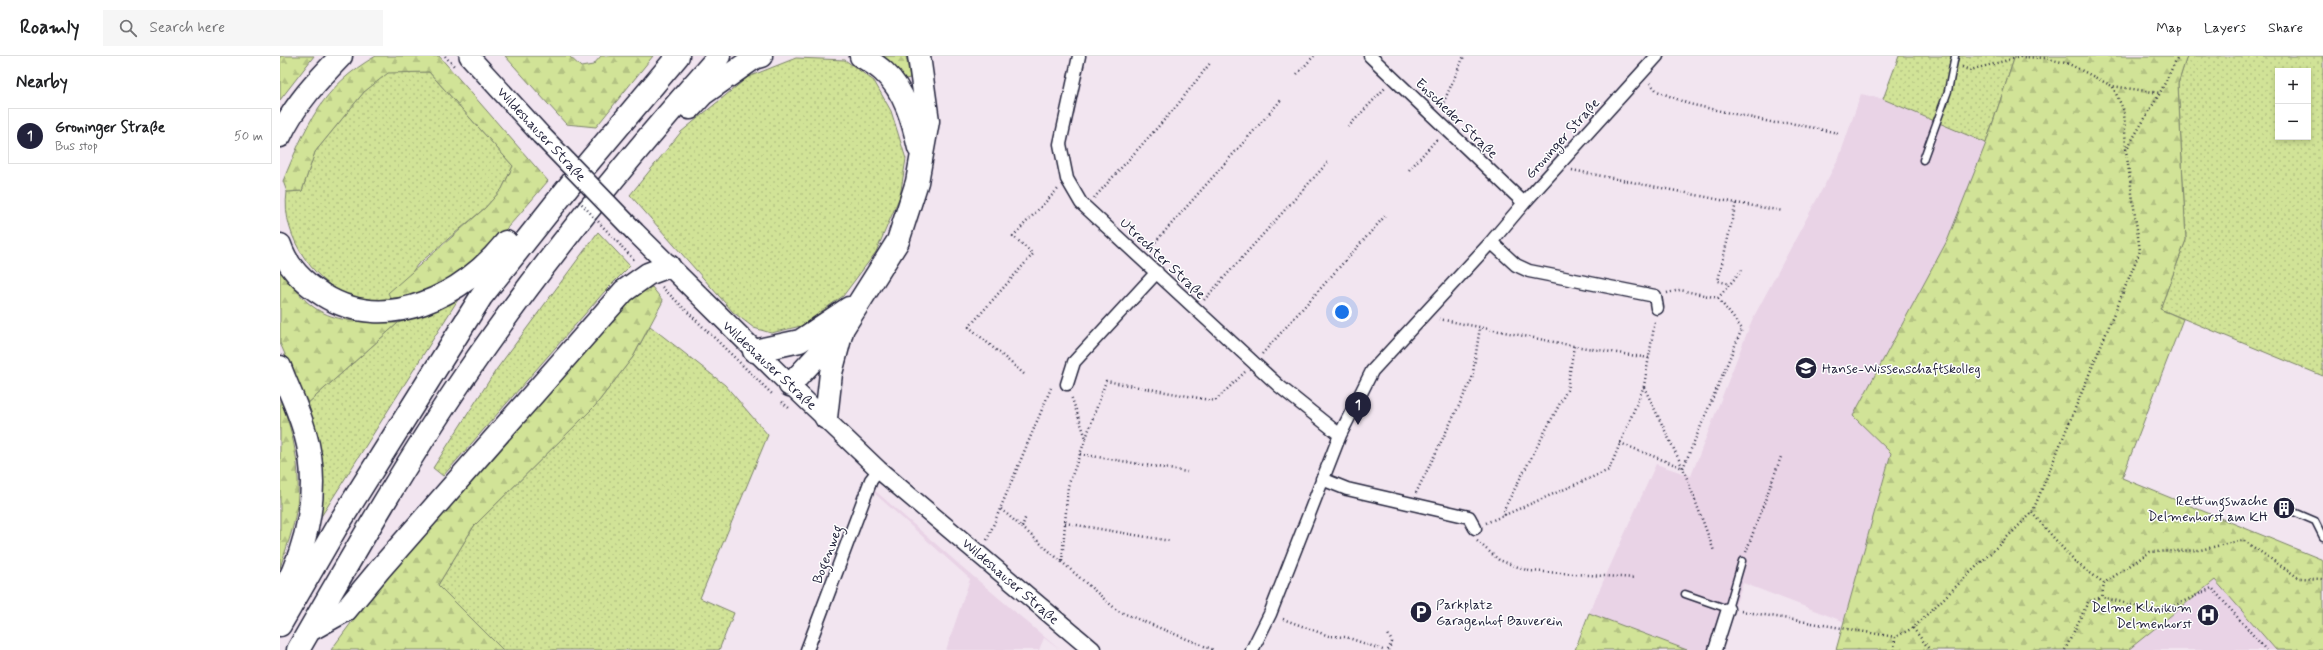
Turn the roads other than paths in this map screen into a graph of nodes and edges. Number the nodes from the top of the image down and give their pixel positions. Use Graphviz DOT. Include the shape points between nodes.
graph roads {
  1 [pos="341,56"];
  2 [pos="469,56"];
  3 [pos="678,56"];
  4 [pos="719,56"];
  5 [pos="761,56"];
  6 [pos="861,56"];
  7 [pos="919,56"];
  8 [pos="1079,56"];
  9 [pos="1370,56"];
  10 [pos="1657,56"];
  11 [pos="1955,56"];
  12 [pos="280,136"];
  13 [pos="646,138"];
  14 [pos="921,158"];
  15 [pos="1923,160"];
  16 [pos="578,175"];
  17 [pos="1524,203"];
  18 [pos="1491,242"];
  19 [pos="280,245"];
  20 [pos="669,266"];
  21 [pos="1157,272"];
  22 [pos="858,302"];
  23 [pos="1656,302"];
  24 [pos="843,328"];
  25 [pos="754,351"];
  26 [pos="280,367"];
  27 [pos="790,384"];
  28 [pos="1067,384"];
  29 [pos="826,418"];
  30 [pos="1340,435"];
  31 [pos="879,470"];
  32 [pos="1322,479"];
  33 [pos="2294,512"];
  34 [pos="1475,528"];
  35 [pos="2323,537"];
  36 [pos="1742,562"];
  37 [pos="1685,594"];
  38 [pos="280,597"];
  39 [pos="1728,609"];
  40 [pos="280,625"];
  41 [pos="310,630"];
  42 [pos="298,650"];
  43 [pos="807,650"];
  44 [pos="1092,650"];
  45 [pos="1252,650"];
  46 [pos="1715,650"];
  1 -- 12 [label="highway" via="314,84 286,122"];
  2 -- 20 [label="main road, Wildeshauser Straße, bridge" via="541,135"];
  3 -- 16 [label="highway"];
  4 -- 13 [label="highway"];
  5 -- 13 [label="highway" via="754,58 703,94 674,125"];
  6 -- 14 [label="highway" via="885,73 901,95 913,121"];
  7 -- 14 [label="highway" via="928,121"];
  8 -- 21 [label="street, Utrechter Straße" via="1060,144 1067,180 1086,207"];
  9 -- 17 [label="street, Enscheder Straße"];
  10 -- 17 [label="street, Groninger Straße"];
  11 -- 15 [label="lane" via="1948,91"];
  13 -- 41 [label="highway" via="556,250 463,378 373,522"];
  14 -- 22 [label="highway" via="910,210 898,241"];
  16 -- 19 [label="highway" via="543,197 490,262 472,278 452,291 411,307 374,312 338,304 306,284 293,271"];
  16 -- 40 [label="highway" via="481,297 336,528"];
  17 -- 18 [label="street, Groninger Straße"];
  18 -- 23 [label="street" via="1516,265 1529,271"];
  18 -- 30 [label="street, Groninger Straße" via="1372,371"];
  20 -- 25 [label="main road, Wildeshauser Straße"];
  20 -- 41 [label="highway" via="648,274 624,291 346,610"];
  21 -- 28 [label="street" via="1074,362"];
  21 -- 30 [label="street, Utrechter Straße" via="1279,386"];
  22 -- 24 [label="highway"];
  22 -- 25 [label="highway" via="800,341"];
  24 -- 27 [label="highway"];
  24 -- 29 [label="highway" via="831,373"];
  25 -- 27 [label="main road, Wildeshauser Straße"];
  26 -- 38 [label="highway" via="305,433 311,465 308,526 300,553"];
  27 -- 29 [label="main road, Wildeshauser Straße"];
  29 -- 31 [label="main road, Wildeshauser Straße"];
  30 -- 32 [label="street, Groninger Straße"];
  31 -- 43 [label="street, Bogenweg" via="871,480"];
  31 -- 44 [label="main road, Wildeshauser Straße"];
  32 -- 34 [label="street" via="1347,489 1469,518"];
  32 -- 45 [label="street, Groninger Straße" via="1270,614"];
  33 -- 35 [label="lane" via="2315,521"];
  36 -- 39 [label="lane"];
  37 -- 39 [label="lane"];
  39 -- 46 [label="street"];
  41 -- 42 [label="highway"];
}
